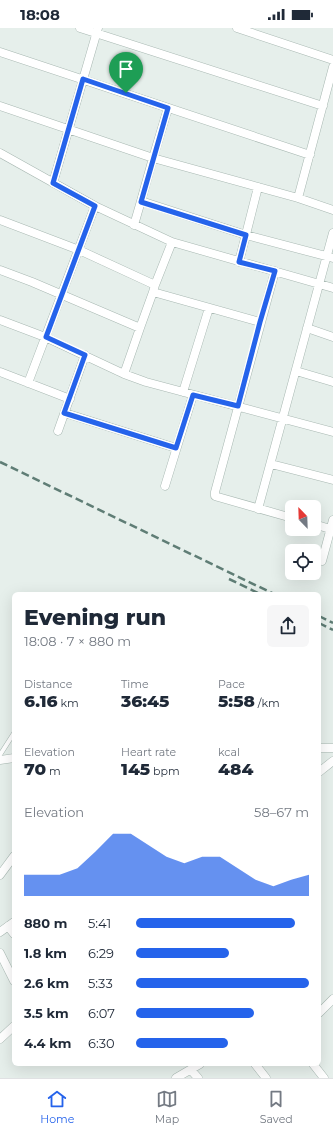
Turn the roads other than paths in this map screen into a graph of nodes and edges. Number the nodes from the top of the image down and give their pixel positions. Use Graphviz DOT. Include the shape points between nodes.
graph roads {
  1 [pos="80,28"];
  2 [pos="237,28"];
  3 [pos="97,31"];
  4 [pos="0,52"];
  5 [pos="333,60"];
  6 [pos="333,67"];
  7 [pos="83,79"];
  8 [pos="0,106"];
  9 [pos="322,106"];
  10 [pos="168,108"];
  11 [pos="68,130"];
  12 [pos="0,153"];
  13 [pos="310,155"];
  14 [pos="153,158"];
  15 [pos="53,183"];
  16 [pos="258,187"];
  17 [pos="298,198"];
  18 [pos="141,202"];
  19 [pos="95,206"];
  20 [pos="333,210"];
  21 [pos="0,220"];
  22 [pos="134,225"];
  23 [pos="333,233"];
  24 [pos="246,235"];
  25 [pos="172,242"];
  26 [pos="78,250"];
  27 [pos="330,257"];
  28 [pos="239,262"];
  29 [pos="0,270"];
  30 [pos="275,271"];
  31 [pos="319,284"];
  32 [pos="154,288"];
  33 [pos="333,288"];
  34 [pos="62,294"];
  35 [pos="209,308"];
  36 [pos="0,320"];
  37 [pos="260,322"];
  38 [pos="140,328"];
  39 [pos="307,328"];
  40 [pos="46,337"];
  41 [pos="333,337"];
  42 [pos="85,355"];
  43 [pos="296,371"];
  44 [pos="0,372"];
  45 [pos="124,374"];
  46 [pos="333,382"];
  47 [pos="28,383"];
  48 [pos="183,392"];
  49 [pos="193,395"];
  50 [pos="70,399"];
  51 [pos="238,406"];
  52 [pos="64,413"];
  53 [pos="282,418"];
  54 [pos="58,431"];
  55 [pos="333,432"];
  56 [pos="176,448"];
  57 [pos="271,464"];
  58 [pos="333,480"];
  59 [pos="165,486"];
  60 [pos="258,509"];
  61 [pos="285,516"];
  62 [pos="333,520"];
  63 [pos="321,526"];
  64 [pos="332,529"];
  65 [pos="322,561"];
  66 [pos="12,736"];
  67 [pos="321,748"];
  68 [pos="333,748"];
  69 [pos="0,755"];
  70 [pos="12,758"];
  71 [pos="0,760"];
  72 [pos="333,760"];
  73 [pos="321,770"];
  74 [pos="12,859"];
  75 [pos="0,875"];
  76 [pos="11,924"];
  77 [pos="0,932"];
  78 [pos="0,953"];
  79 [pos="12,977"];
  80 [pos="333,999"];
  81 [pos="321,1011"];
  82 [pos="12,1028"];
  83 [pos="0,1039"];
  84 [pos="197,1066"];
  85 [pos="257,1066"];
  86 [pos="315,1066"];
  87 [pos="191,1070"];
  88 [pos="176,1078"];
  89 [pos="198,1078"];
  90 [pos="266,1078"];
  91 [pos="324,1078"];
  1 -- 3 [label="street"];
  2 -- 5 [label="street"];
  3 -- 7 [label="street"];
  3 -- 9 [label="street"];
  4 -- 7 [label="street"];
  6 -- 9 [label="street"];
  7 -- 10 [label="street"];
  7 -- 11 [label="street"];
  8 -- 11 [label="street"];
  9 -- 13 [label="street"];
  10 -- 13 [label="street"];
  10 -- 14 [label="street"];
  11 -- 14 [label="street"];
  11 -- 15 [label="street"];
  12 -- 15 [label="street"];
  13 -- 17 [label="street"];
  14 -- 16 [label="street"];
  14 -- 18 [label="street"];
  15 -- 19 [label="street"];
  16 -- 17 [label="street"];
  16 -- 24 [label="street"];
  17 -- 20 [label="street"];
  18 -- 22 [label="street"];
  18 -- 24 [label="street"];
  19 -- 22 [label="street"];
  19 -- 26 [label="street"];
  21 -- 26 [label="street"];
  22 -- 25 [label="street"];
  23 -- 27 [label="street"];
  24 -- 27 [label="street"];
  24 -- 28 [label="street"];
  25 -- 28 [label="street"];
  25 -- 32 [label="street"];
  26 -- 32 [label="street"];
  26 -- 34 [label="street"];
  27 -- 31 [label="street"];
  28 -- 30 [label="street"];
  29 -- 34 [label="street"];
  30 -- 31 [label="street"];
  30 -- 37 [label="street"];
  31 -- 33 [label="street"];
  31 -- 39 [label="street"];
  32 -- 35 [label="street"];
  32 -- 38 [label="street"];
  34 -- 38 [label="street"];
  34 -- 40 [label="street"];
  35 -- 37 [label="street"];
  35 -- 48 [label="street"];
  36 -- 40 [label="street"];
  37 -- 51 [label="street"];
  38 -- 45 [label="street"];
  39 -- 41 [label="street"];
  39 -- 43 [label="street"];
  40 -- 42 [label="street"];
  40 -- 47 [label="street"];
  42 -- 45 [label="street"];
  42 -- 50 [label="street"];
  43 -- 46 [label="street"];
  43 -- 53 [label="street"];
  44 -- 47 [label="street"];
  45 -- 48 [label="street"];
  47 -- 50 [label="street"];
  48 -- 49 [label="street"];
  49 -- 51 [label="street"];
  49 -- 56 [label="street"];
  50 -- 52 [label="street"];
  51 -- 53 [label="street"];
  51 -- 60 [label="street" via="215,496"];
  52 -- 54 [label="street"];
  52 -- 56 [label="street"];
  53 -- 55 [label="street"];
  53 -- 57 [label="street"];
  56 -- 59 [label="street"];
  57 -- 58 [label="street"];
  57 -- 60 [label="street"];
  60 -- 61 [label="street"];
  62 -- 64 [label="street"];
  63 -- 64 [label="street"];
  64 -- 65 [label="street"];
  66 -- 69 [label="lane"];
  67 -- 68 [label="street"];
  70 -- 71 [label="street"];
  72 -- 73 [label="street"];
  74 -- 75 [label="street"];
  76 -- 77 [label="street"];
  78 -- 79 [label="street"];
  80 -- 81 [label="street"];
  82 -- 83 [label="street"];
  84 -- 87 [label="street"];
  85 -- 90 [label="street"];
  86 -- 91 [label="street"];
  87 -- 88 [label="street"];
  87 -- 89 [label="street"];
}
